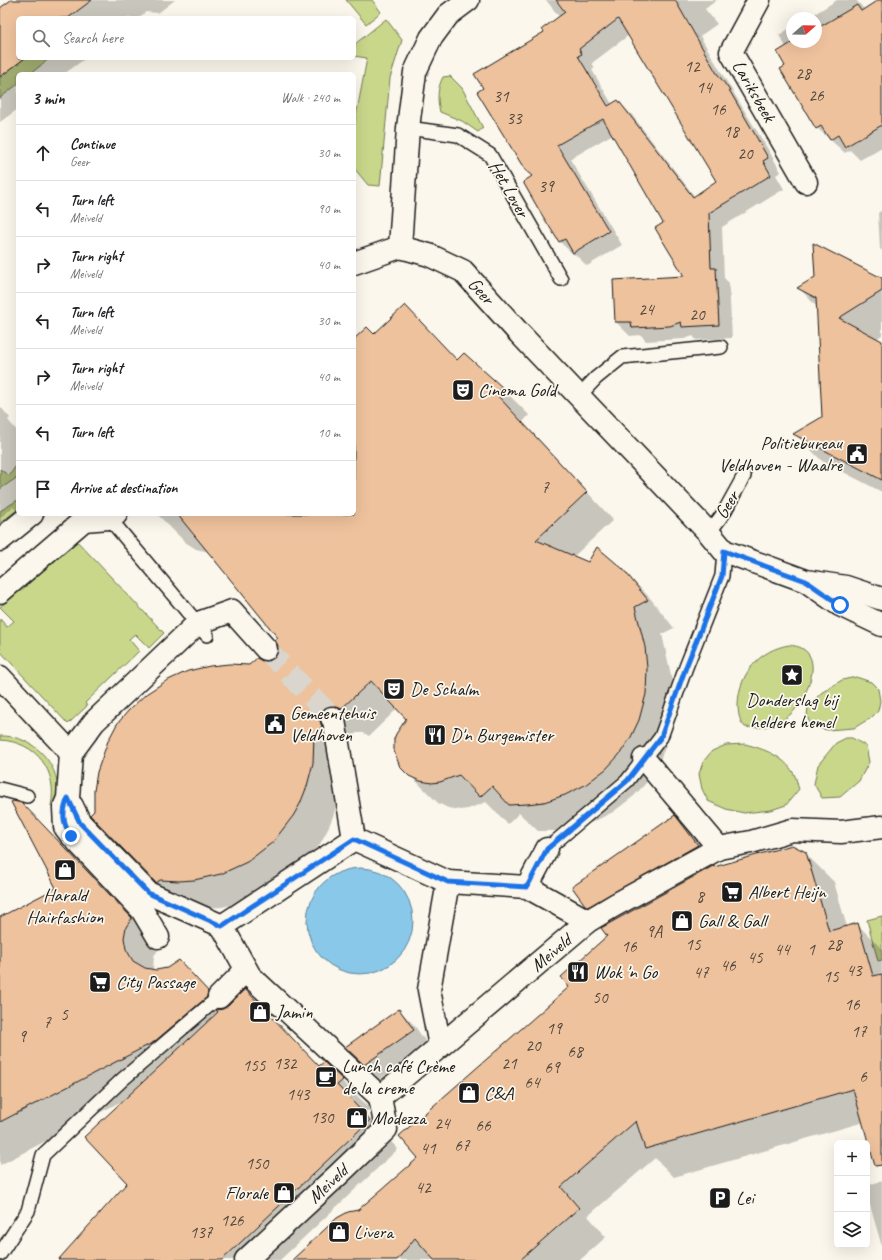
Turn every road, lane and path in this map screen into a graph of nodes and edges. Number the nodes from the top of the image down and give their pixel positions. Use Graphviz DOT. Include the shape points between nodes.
graph roads {
  1 [pos="468,0"];
  2 [pos="759,0"];
  3 [pos="408,128"];
  4 [pos="806,182"];
  5 [pos="400,247"];
  6 [pos="356,262"];
  7 [pos="561,278"];
  8 [pos="721,347"];
  9 [pos="579,396"];
  10 [pos="744,476"];
  11 [pos="30,516"];
  12 [pos="104,516"];
  13 [pos="110,516"];
  14 [pos="709,533"];
  15 [pos="0,540"];
  16 [pos="724,551"];
  17 [pos="806,581"];
  18 [pos="0,592"];
  19 [pos="882,599"];
  20 [pos="882,625"];
  21 [pos="202,629"];
  22 [pos="266,649"];
  23 [pos="0,677"];
  24 [pos="332,718"];
  25 [pos="71,753"];
  26 [pos="644,759"];
  27 [pos="0,789"];
  28 [pos="27,796"];
  29 [pos="68,798"];
  30 [pos="882,827"];
  31 [pos="354,839"];
  32 [pos="719,848"];
  33 [pos="547,849"];
  34 [pos="448,882"];
  35 [pos="527,887"];
  36 [pos="588,921"];
  37 [pos="222,926"];
  38 [pos="158,937"];
  39 [pos="246,970"];
  40 [pos="219,997"];
  41 [pos="440,1046"];
  42 [pos="380,1097"];
  43 [pos="0,1254"];
  44 [pos="246,1260"];
  1 -- 3 [label="street" via="448,15 430,38 415,72"];
  2 -- 4 [label="street, Lariksbeek" via="731,52"];
  3 -- 5 [label="street"];
  3 -- 7 [label="lane, Het Lover" via="458,135 490,155"];
  5 -- 6 [label="street"];
  5 -- 9 [label="street, Geer" via="429,255 463,271"];
  8 -- 9 [label="lane" via="622,357"];
  9 -- 14 [label="street, Geer"];
  10 -- 14 [label="lane, Geer"];
  11 -- 15 [label="street"];
  12 -- 18 [label="street" via="84,520"];
  13 -- 21 [label="lane"];
  14 -- 16 [label="street, Geer"];
  16 -- 17 [label="street"];
  16 -- 26 [label="lane" via="722,576 661,737"];
  17 -- 19 [label="street" via="846,587"];
  17 -- 20 [label="street" via="840,605"];
  21 -- 22 [label="street" via="232,610"];
  21 -- 25 [label="street" via="94,722"];
  23 -- 25 [label="street"];
  24 -- 31 [label="street"];
  25 -- 29 [label="street"];
  26 -- 32 [label="street"];
  26 -- 33 [label="lane" via="627,781"];
  27 -- 28 [label="lane"];
  29 -- 37 [label="street" via="80,823 148,893"];
  29 -- 38 [label="street" via="64,808 65,828 142,910"];
  30 -- 32 [label="street, Meiveld" via="841,832 792,830"];
  31 -- 34 [label="street, Meiveld"];
  31 -- 37 [label="street"];
  32 -- 36 [label="street, Meiveld"];
  33 -- 35 [label="street"];
  34 -- 35 [label="street, Meiveld"];
  34 -- 41 [label="street" via="429,990"];
  35 -- 36 [label="street, Meiveld"];
  36 -- 41 [label="street, Meiveld"];
  37 -- 39 [label="street"];
  39 -- 40 [label="street"];
  39 -- 42 [label="street"];
  40 -- 43 [label="lane" via="123,1079 43,1154 28,1211"];
  41 -- 42 [label="street, Meiveld"];
  42 -- 44 [label="street, Meiveld" via="386,1129"];
}
